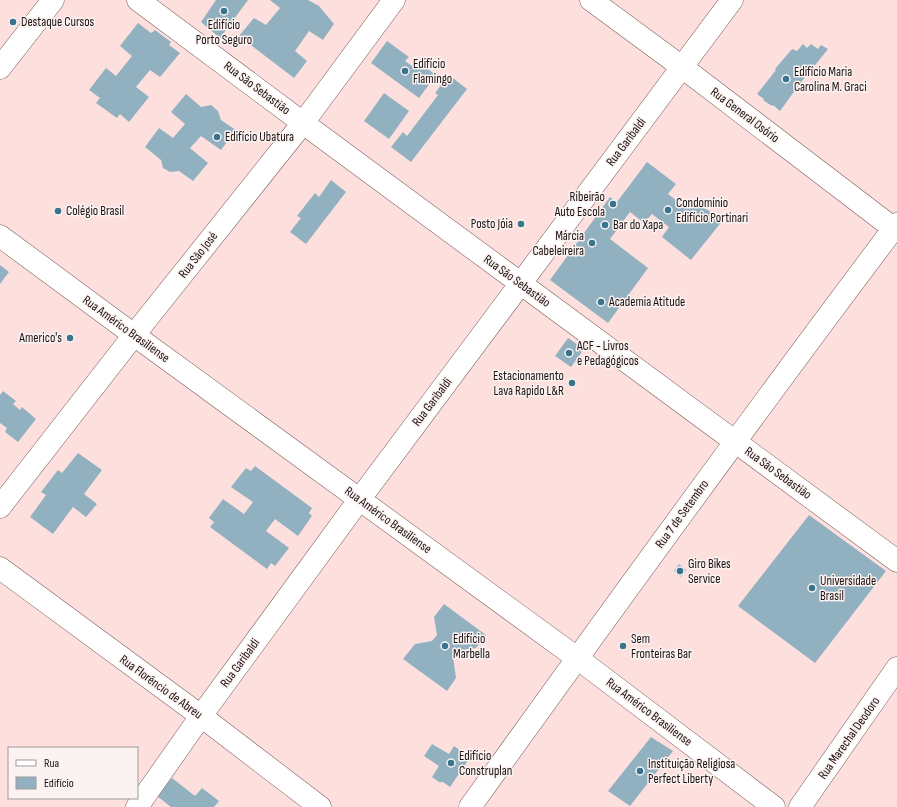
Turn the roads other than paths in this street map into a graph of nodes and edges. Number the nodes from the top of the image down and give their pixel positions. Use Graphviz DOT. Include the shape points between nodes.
graph roads {
  1 [pos="52,0"];
  2 [pos="138,0"];
  3 [pos="394,0"];
  4 [pos="591,0"];
  5 [pos="732,0"];
  6 [pos="682,67"];
  7 [pos="0,68"];
  8 [pos="303,123"];
  9 [pos="896,228"];
  10 [pos="0,236"];
  11 [pos="521,283"];
  12 [pos="134,336"];
  13 [pos="735,442"];
  14 [pos="359,500"];
  15 [pos="0,508"];
  16 [pos="897,561"];
  17 [pos="0,568"];
  18 [pos="578,658"];
  19 [pos="897,668"];
  20 [pos="201,716"];
  21 [pos="137,807"];
  22 [pos="320,807"];
  23 [pos="470,807"];
  24 [pos="774,807"];
  25 [pos="800,807"];
  1 -- 7 [label="street"];
  2 -- 8 [label="street, Rua São Sebastião"];
  3 -- 8 [label="street, Rua São José"];
  4 -- 6 [label="street, Rua General Osório"];
  5 -- 6 [label="street, Rua Garibaldi"];
  6 -- 9 [label="street, Rua General Osório"];
  6 -- 11 [label="street, Rua Garibaldi"];
  8 -- 11 [label="street, Rua São Sebastião"];
  8 -- 12 [label="street, Rua São José"];
  9 -- 13 [label="street, Rua 7 de Setembro"];
  10 -- 12 [label="street, Rua Américo Brasiliense"];
  11 -- 13 [label="street, Rua São Sebastião"];
  11 -- 14 [label="street, Rua Garibaldi"];
  12 -- 14 [label="street, Rua Américo Brasiliense"];
  12 -- 15 [label="street, Rua São José"];
  13 -- 16 [label="street, Rua São Sebastião"];
  13 -- 18 [label="street, Rua 7 de Setembro"];
  14 -- 18 [label="street, Rua Américo Brasiliense"];
  14 -- 20 [label="street, Rua Garibaldi"];
  17 -- 20 [label="street, Rua Florêncio de Abreu"];
  18 -- 23 [label="street, Rua 7 de Setembro"];
  18 -- 24 [label="street, Rua Américo Brasiliense"];
  19 -- 25 [label="street, Rua Marechal Deodoro"];
  20 -- 21 [label="street, Rua Garibaldi"];
  20 -- 22 [label="street, Rua Florêncio de Abreu"];
}
